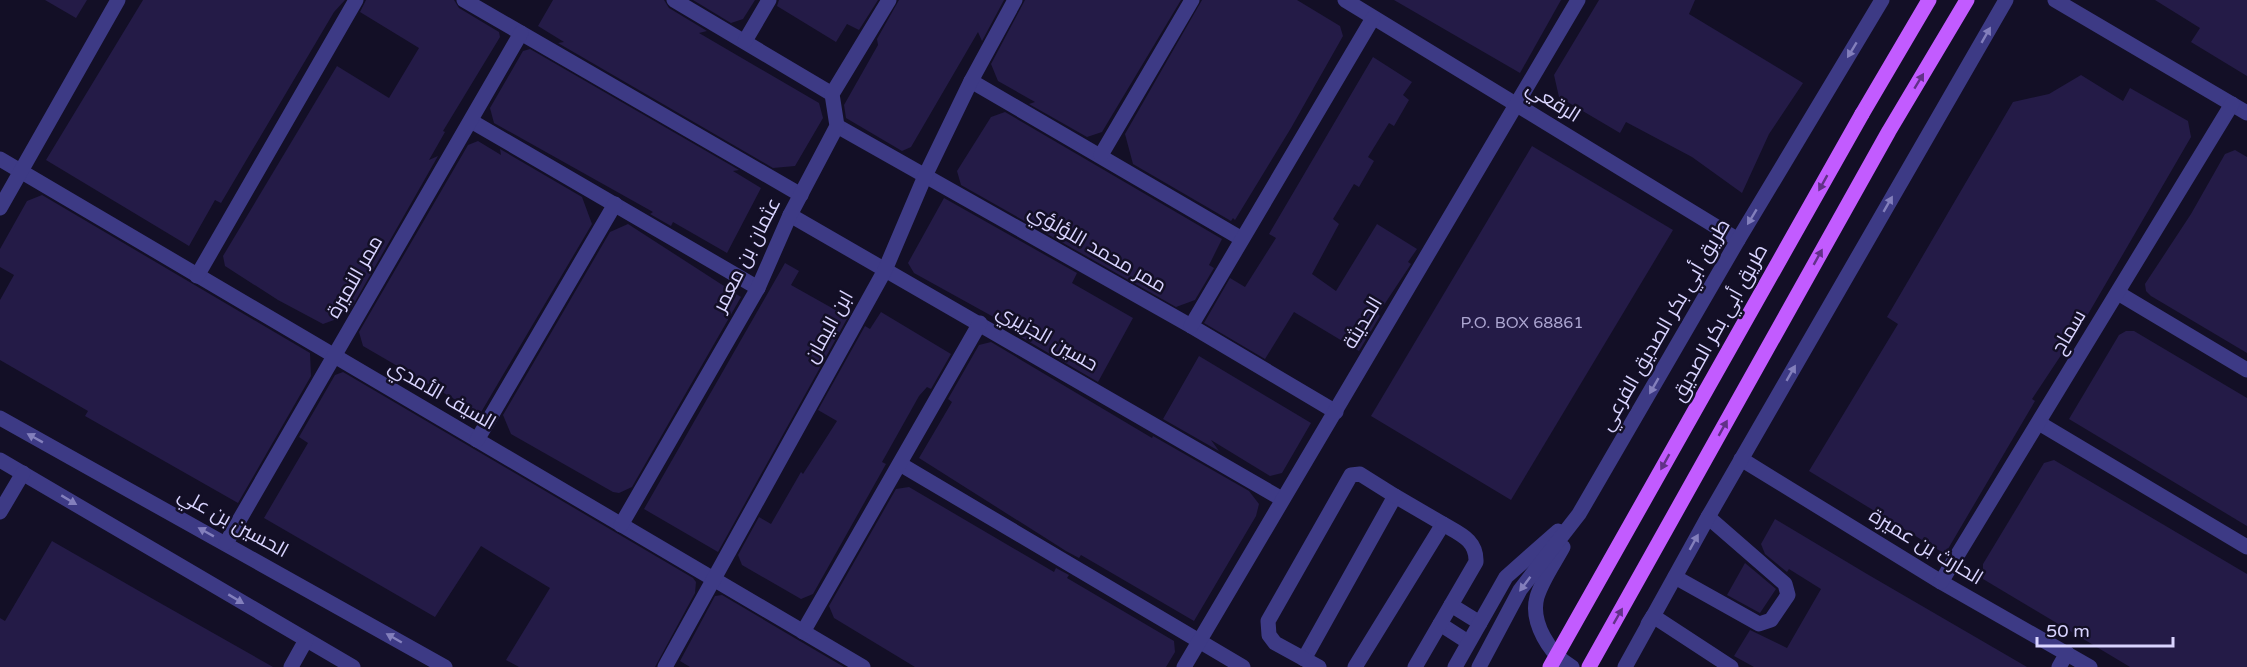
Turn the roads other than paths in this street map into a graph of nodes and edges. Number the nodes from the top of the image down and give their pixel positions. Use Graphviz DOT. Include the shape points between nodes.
graph roads {
  1 [pos="118,0"];
  2 [pos="356,0"];
  3 [pos="464,0"];
  4 [pos="674,0"];
  5 [pos="769,0"];
  6 [pos="889,0"];
  7 [pos="1015,0"];
  8 [pos="1192,0"];
  9 [pos="1345,0"];
  10 [pos="1578,0"];
  11 [pos="1882,0"];
  12 [pos="1929,0"];
  13 [pos="1967,0"];
  14 [pos="2006,0"];
  15 [pos="2055,0"];
  16 [pos="1373,18"];
  17 [pos="521,33"];
  18 [pos="745,41"];
  19 [pos="971,81"];
  20 [pos="832,94"];
  21 [pos="1517,104"];
  22 [pos="2232,104"];
  23 [pos="2247,112"];
  24 [pos="471,122"];
  25 [pos="837,126"];
  26 [pos="1101,155"];
  27 [pos="0,159"];
  28 [pos="20,171"];
  29 [pos="925,176"];
  30 [pos="801,195"];
  31 [pos="615,204"];
  32 [pos="0,208"];
  33 [pos="790,215"];
  34 [pos="1242,239"];
  35 [pos="1738,240"];
  36 [pos="885,270"];
  37 [pos="197,276"];
  38 [pos="758,288"];
  39 [pos="2118,293"];
  40 [pos="980,322"];
  41 [pos="1191,326"];
  42 [pos="333,356"];
  43 [pos="2247,370"];
  44 [pos="1336,412"];
  45 [pos="0,418"];
  46 [pos="2039,423"];
  47 [pos="477,440"];
  48 [pos="1741,459"];
  49 [pos="0,460"];
  50 [pos="900,464"];
  51 [pos="23,473"];
  52 [pos="1395,496"];
  53 [pos="1282,499"];
  54 [pos="0,512"];
  55 [pos="1579,514"];
  56 [pos="1708,517"];
  57 [pos="1443,524"];
  58 [pos="621,525"];
  59 [pos="226,543"];
  60 [pos="2247,546"];
  61 [pos="1675,576"];
  62 [pos="713,579"];
  63 [pos="1941,582"];
  64 [pos="1451,605"];
  65 [pos="1653,616"];
  66 [pos="1480,623"];
  67 [pos="1440,624"];
  68 [pos="802,632"];
  69 [pos="306,640"];
  70 [pos="1199,642"];
  71 [pos="1468,642"];
  72 [pos="2067,653"];
  73 [pos="1304,659"];
  74 [pos="291,667"];
  75 [pos="353,667"];
  76 [pos="445,667"];
  77 [pos="665,667"];
  78 [pos="863,667"];
  79 [pos="1184,667"];
  80 [pos="1243,667"];
  81 [pos="1319,667"];
  82 [pos="1355,667"];
  83 [pos="1414,667"];
  84 [pos="1455,667"];
  85 [pos="1479,667"];
  86 [pos="1550,667"];
  87 [pos="1572,667"];
  88 [pos="1589,667"];
  89 [pos="1616,667"];
  90 [pos="1625,667"];
  91 [pos="1731,667"];
  92 [pos="2059,667"];
  93 [pos="2090,667"];
  1 -- 28 [label="street"];
  2 -- 37 [label="street"];
  3 -- 17 [label="street"];
  4 -- 18 [label="street"];
  5 -- 18 [label="street"];
  6 -- 20 [label="street"];
  7 -- 19 [label="street, ابن اليمان"];
  8 -- 26 [label="street"];
  9 -- 16 [label="street, الرقعي"];
  10 -- 21 [label="street, الحديثة"];
  11 -- 35 [label="street, طريق أبي بكر الصديق الفرعي, one-way"];
  12 -- 86 [label="main road, طريق أبي بكر الصديق, one-way, bridge"];
  88 -- 13 [label="main road, one-way" via="1889,131"];
  48 -- 14 [label="street, one-way"];
  15 -- 22 [label="street"];
  16 -- 21 [label="street, الرقعي"];
  16 -- 34 [label="street"];
  17 -- 24 [label="street, ممر النميرة"];
  17 -- 30 [label="street"];
  18 -- 20 [label="street"];
  19 -- 26 [label="street"];
  19 -- 29 [label="street, ابن اليمان"];
  20 -- 25 [label="street"];
  21 -- 35 [label="street, الرقعي"];
  21 -- 44 [label="street, الحديثة"];
  22 -- 23 [label="street"];
  22 -- 39 [label="street, سماح"];
  24 -- 31 [label="street"];
  24 -- 42 [label="street, ممر النميرة"];
  25 -- 29 [label="street, ممر محمد اللؤلؤي"];
  25 -- 30 [label="street, عثمان بن معمر"];
  26 -- 34 [label="street"];
  27 -- 28 [label="street, السيف الأمدي"];
  28 -- 32 [label="street"];
  28 -- 37 [label="street, السيف الأمدي"];
  29 -- 36 [label="street, ابن اليمان"];
  29 -- 41 [label="street, ممر محمد اللؤلؤي"];
  30 -- 33 [label="street, عثمان بن معمر"];
  31 -- 38 [label="street"];
  31 -- 47 [label="street"];
  33 -- 36 [label="street, حسين الجزيري"];
  33 -- 38 [label="street, عثمان بن معمر"];
  34 -- 41 [label="street"];
  35 -- 55 [label="street, طريق أبي بكر الصديق الفرعي, one-way"];
  36 -- 40 [label="street, حسين الجزيري"];
  36 -- 62 [label="street, ابن اليمان"];
  37 -- 42 [label="street, السيف الأمدي"];
  38 -- 58 [label="street, عثمان بن معمر"];
  39 -- 43 [label="street"];
  39 -- 46 [label="street, سماح"];
  40 -- 50 [label="street"];
  40 -- 53 [label="street, حسين الجزيري"];
  41 -- 44 [label="street, ممر محمد اللؤلؤي"];
  42 -- 47 [label="street, السيف الأمدي"];
  42 -- 59 [label="street, ممر النميرة"];
  44 -- 53 [label="street, الحديثة"];
  59 -- 45 [label="street, الحسين بن علي, one-way"];
  46 -- 60 [label="street"];
  46 -- 63 [label="street, سماح"];
  47 -- 58 [label="street, السيف الأمدي"];
  48 -- 56 [label="street"];
  48 -- 63 [label="street, الحارث بن عميرة"];
  49 -- 51 [label="street"];
  50 -- 68 [label="street"];
  50 -- 70 [label="street"];
  51 -- 54 [label="street"];
  51 -- 69 [label="street, one-way"];
  52 -- 57 [label="street"];
  52 -- 73 [label="street"];
  52 -- 73 [label="street" via="1360,474 1351,475 1334,501 1268,621 1269,635 1275,643"];
  53 -- 70 [label="street, الحديثة"];
  55 -- 66 [label="street" via="1511,571"];
  55 -- 85 [label="street, طريق أبي بكر الصديق الفرعي, one-way" via="1520,590"];
  55 -- 87 [label="street" via="1536,598 1540,634 1560,661"];
  61 -- 56 [label="street, one-way"];
  56 -- 61 [label="street" via="1785,584 1788,595 1771,620 1758,624"];
  57 -- 64 [label="street" via="1472,542 1477,551 1476,562"];
  57 -- 82 [label="street"];
  58 -- 62 [label="street, السيف الأمدي"];
  76 -- 59 [label="street, الحسين بن علي, one-way"];
  61 -- 65 [label="street"];
  62 -- 68 [label="street, السيف الأمدي"];
  62 -- 77 [label="street, ابن اليمان"];
  63 -- 72 [label="street, الحارث بن عميرة"];
  64 -- 66 [label="street"];
  64 -- 67 [label="street"];
  65 -- 89 [label="street"];
  65 -- 90 [label="street"];
  65 -- 91 [label="street"];
  66 -- 71 [label="street"];
  67 -- 71 [label="street"];
  67 -- 83 [label="street"];
  68 -- 78 [label="street, السيف الأمدي"];
  69 -- 74 [label="street"];
  69 -- 75 [label="street"];
  70 -- 79 [label="street, الحديثة"];
  70 -- 80 [label="street"];
  71 -- 84 [label="street"];
  72 -- 92 [label="street"];
  72 -- 93 [label="street, الحارث بن عميرة"];
  73 -- 81 [label="street"];
}
